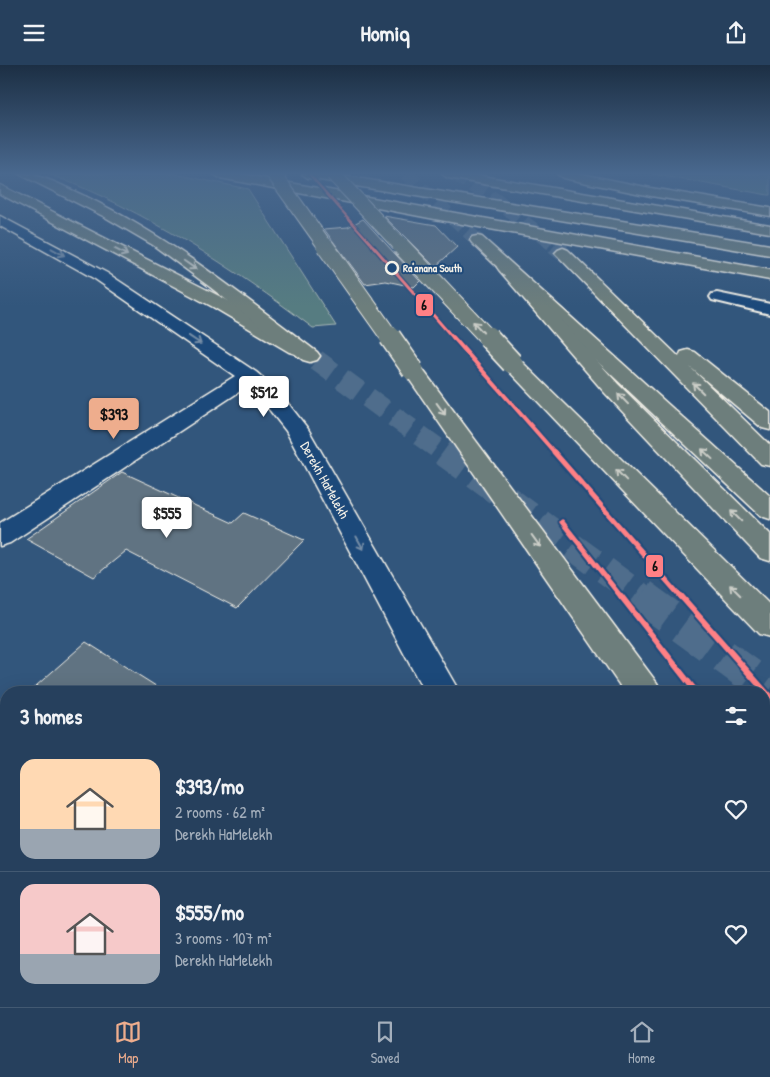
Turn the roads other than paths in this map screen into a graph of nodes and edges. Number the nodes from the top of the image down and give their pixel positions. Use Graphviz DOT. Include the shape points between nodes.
graph roads {
  1 [pos="56,218"];
  2 [pos="115,218"];
  3 [pos="305,218"];
  4 [pos="375,218"];
  5 [pos="451,218"];
  6 [pos="575,218"];
  7 [pos="705,218"];
  8 [pos="0,221"];
  9 [pos="770,229"];
  10 [pos="477,240"];
  11 [pos="770,250"];
  12 [pos="505,267"];
  13 [pos="770,275"];
  14 [pos="717,297"];
  15 [pos="770,309"];
  16 [pos="249,376"];
  17 [pos="770,423"];
  18 [pos="770,459"];
  19 [pos="770,510"];
  20 [pos="0,536"];
  21 [pos="770,551"];
  22 [pos="770,625"];
  23 [pos="439,686"];
  24 [pos="640,686"];
  1 -- 2 [label="highway" via="219,303 313,358 212,281 158,243"];
  3 -- 24 [label="highway, one-way, bridge"];
  22 -- 4 [label="highway, one-way, bridge" via="647,502"];
  5 -- 13 [label="highway"];
  6 -- 11 [label="highway"];
  7 -- 9 [label="highway"];
  8 -- 16 [label="street, Derekh HaMelekh, one-way" via="101,276"];
  10 -- 12 [label="highway"];
  19 -- 12 [label="highway, one-way"];
  21 -- 12 [label="highway, one-way" via="612,387"];
  14 -- 15 [label="lane"];
  16 -- 20 [label="street"];
  16 -- 23 [label="street, Derekh HaMelekh, one-way" via="297,429"];
  18 -- 17 [label="highway, one-way" via="567,257"];
}
